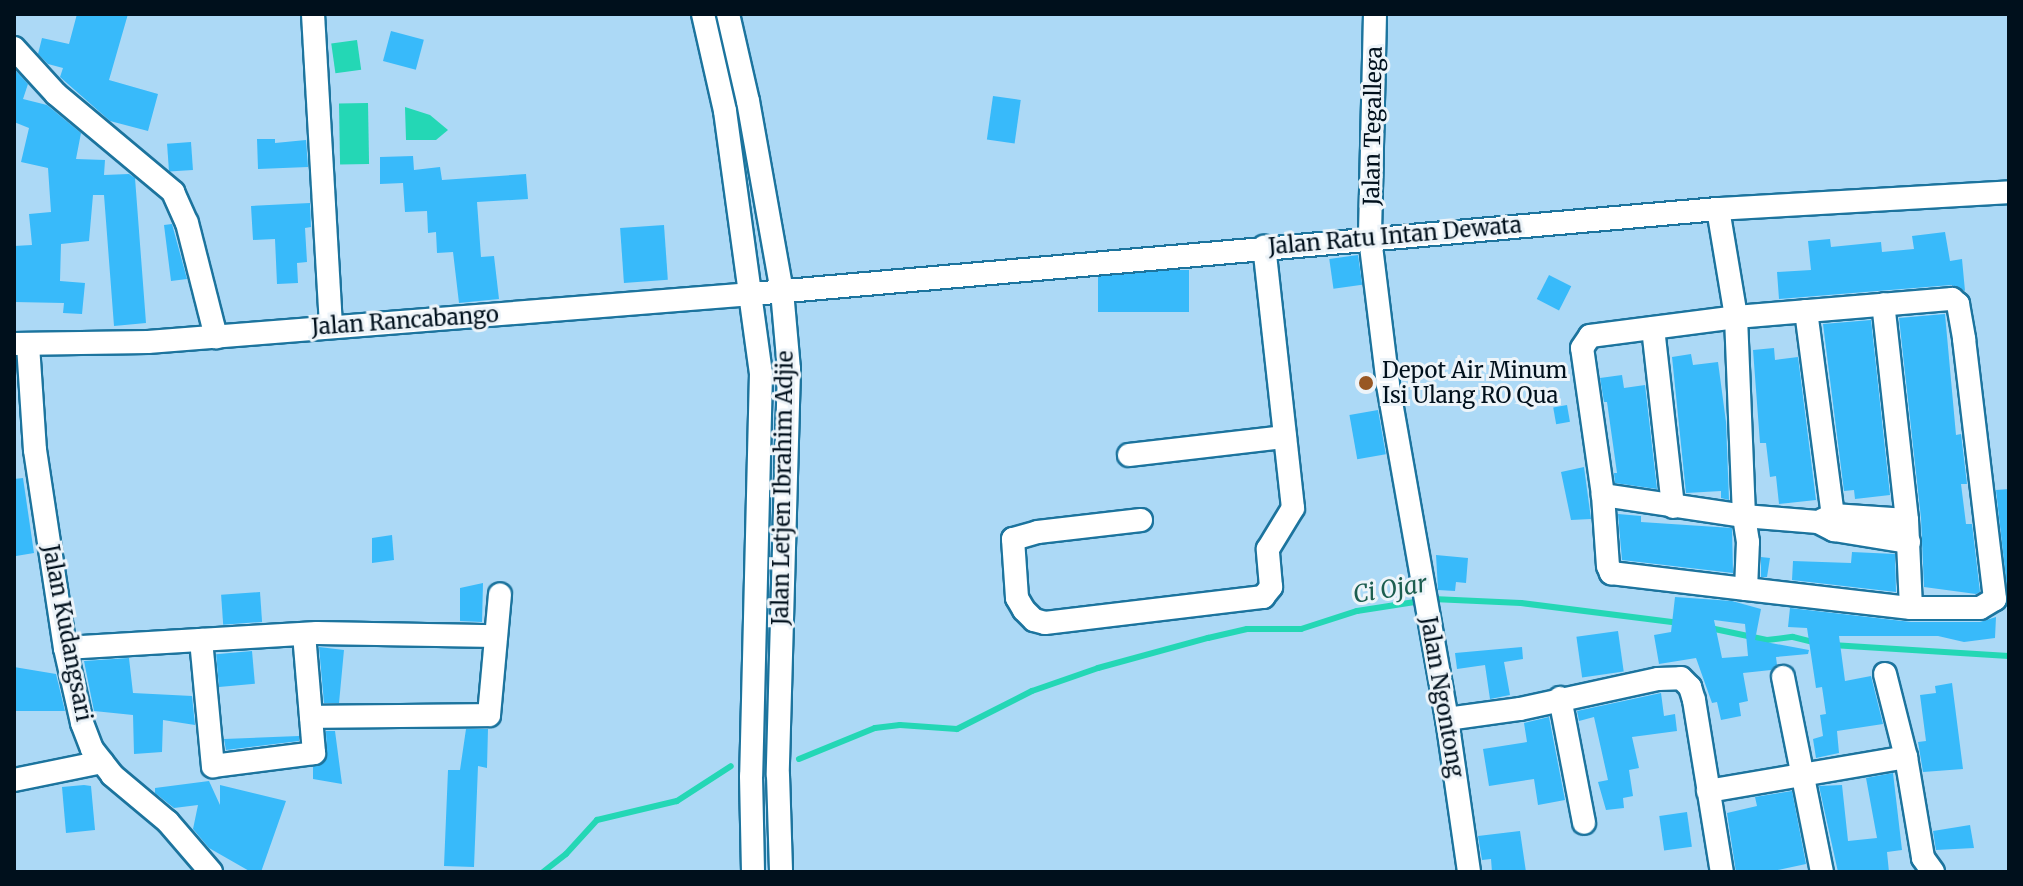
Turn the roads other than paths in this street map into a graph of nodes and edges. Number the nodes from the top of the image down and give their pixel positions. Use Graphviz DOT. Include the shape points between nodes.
graph roads {
  1 [pos="313,14"];
  2 [pos="703,14"];
  3 [pos="728,14"];
  4 [pos="1375,14"];
  5 [pos="14,48"];
  6 [pos="2009,192"];
  7 [pos="1718,209"];
  8 [pos="1370,238"];
  9 [pos="1264,247"];
  10 [pos="782,291"];
  11 [pos="752,294"];
  12 [pos="1883,304"];
  13 [pos="1806,311"];
  14 [pos="1736,317"];
  15 [pos="331,326"];
  16 [pos="1653,328"];
  17 [pos="216,337"];
  18 [pos="21,345"];
  19 [pos="1285,437"];
  20 [pos="1129,455"];
  21 [pos="1603,495"];
  22 [pos="1673,507"];
  23 [pos="1744,516"];
  24 [pos="1826,518"];
  25 [pos="1141,520"];
  26 [pos="1908,531"];
  27 [pos="1746,589"];
  28 [pos="500,595"];
  29 [pos="1911,608"];
  30 [pos="304,634"];
  31 [pos="496,636"];
  32 [pos="201,640"];
  33 [pos="65,648"];
  34 [pos="1885,674"];
  35 [pos="1783,677"];
  36 [pos="1560,698"];
  37 [pos="311,717"];
  38 [pos="1447,719"];
  39 [pos="1906,757"];
  40 [pos="102,762"];
  41 [pos="1805,775"];
  42 [pos="14,780"];
  43 [pos="1708,791"];
  44 [pos="1584,823"];
  45 [pos="211,872"];
  46 [pos="753,872"];
  47 [pos="781,872"];
  48 [pos="1469,872"];
  49 [pos="1722,872"];
  50 [pos="1822,872"];
  51 [pos="1933,872"];
  1 -- 15 [label="street"];
  2 -- 11 [label="street, Jalan Letjen Ibrahim Adjie" via="725,111"];
  3 -- 10 [label="street, Jalan Letjen Ibrahim Adjie"];
  4 -- 8 [label="street, Jalan Tegallega"];
  5 -- 17 [label="street" via="56,94 173,192 187,223"];
  6 -- 7 [label="street, Jalan Ratu Intan Dewata"];
  7 -- 8 [label="street, Jalan Ratu Intan Dewata"];
  7 -- 14 [label="street"];
  8 -- 9 [label="street, Jalan Ratu Intan Dewata"];
  8 -- 38 [label="street, Jalan Ngontong" via="1388,385"];
  9 -- 10 [label="street, Jalan Ratu Intan Dewata"];
  9 -- 19 [label="street"];
  10 -- 11 [label="street, Jalan Rancabango"];
  10 -- 47 [label="street, Jalan Letjen Ibrahim Adjie" via="789,383 778,761"];
  11 -- 15 [label="street, Jalan Rancabango"];
  11 -- 46 [label="street, Jalan Letjen Ibrahim Adjie" via="761,373"];
  12 -- 13 [label="street"];
  12 -- 26 [label="street"];
  12 -- 29 [label="street" via="1949,299 1958,304 1995,594 1993,602 1980,608"];
  13 -- 14 [label="street"];
  13 -- 24 [label="street"];
  14 -- 16 [label="street"];
  14 -- 23 [label="street"];
  15 -- 17 [label="street, Jalan Rancabango"];
  16 -- 21 [label="street" via="1590,336 1582,348"];
  16 -- 22 [label="street"];
  17 -- 18 [label="street, Jalan Rancabango"];
  18 -- 33 [label="street, Jalan Kudangsari"];
  19 -- 20 [label="street"];
  19 -- 25 [label="street" via="1293,508 1268,549 1271,587 1263,597 1045,623 1024,610 1017,598 1013,539"];
  21 -- 22 [label="street"];
  21 -- 27 [label="street" via="1611,573"];
  22 -- 23 [label="street"];
  23 -- 24 [label="street"];
  23 -- 27 [label="street"];
  24 -- 26 [label="street"];
  26 -- 29 [label="street"];
  27 -- 29 [label="street"];
  28 -- 31 [label="street"];
  30 -- 31 [label="street"];
  30 -- 32 [label="street"];
  30 -- 37 [label="street"];
  31 -- 37 [label="street" via="489,715"];
  32 -- 33 [label="street"];
  32 -- 37 [label="street" via="213,766 314,753"];
  33 -- 40 [label="street, Jalan Kudangsari" via="82,723"];
  34 -- 39 [label="street"];
  35 -- 41 [label="street"];
  36 -- 38 [label="street"];
  36 -- 43 [label="street" via="1681,678 1694,700"];
  36 -- 44 [label="street"];
  38 -- 48 [label="street, Jalan Ngontong"];
  39 -- 41 [label="street"];
  39 -- 51 [label="street" via="1923,858"];
  40 -- 42 [label="street"];
  40 -- 45 [label="street, Jalan Kudangsari" via="168,822"];
  41 -- 43 [label="street"];
  41 -- 50 [label="street"];
  43 -- 49 [label="street"];
}
